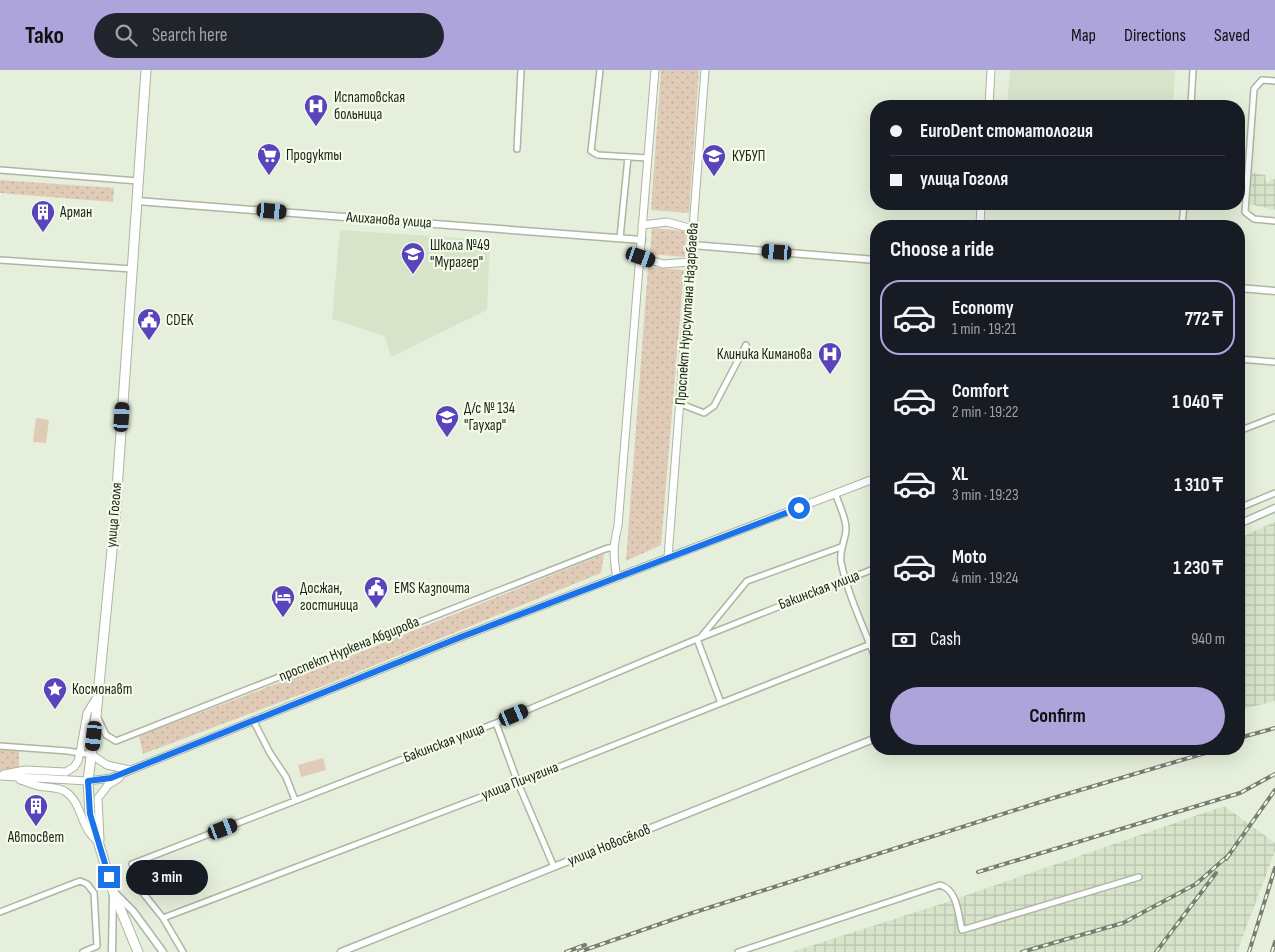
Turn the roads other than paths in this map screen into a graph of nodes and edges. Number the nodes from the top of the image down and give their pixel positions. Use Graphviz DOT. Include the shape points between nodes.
graph roads {
  1 [pos="146,70"];
  2 [pos="521,70"];
  3 [pos="600,70"];
  4 [pos="655,70"];
  5 [pos="705,70"];
  6 [pos="991,70"];
  7 [pos="1193,70"];
  8 [pos="1275,81"];
  9 [pos="989,100"];
  10 [pos="1191,100"];
  11 [pos="517,149"];
  12 [pos="628,157"];
  13 [pos="648,158"];
  14 [pos="0,170"];
  15 [pos="138,181"];
  16 [pos="137,201"];
  17 [pos="1275,221"];
  18 [pos="642,225"];
  19 [pos="693,229"];
  20 [pos="620,238"];
  21 [pos="642,240"];
  22 [pos="692,245"];
  23 [pos="641,257"];
  24 [pos="0,260"];
  25 [pos="870,260"];
  26 [pos="690,262"];
  27 [pos="132,269"];
  28 [pos="1245,288"];
  29 [pos="1275,291"];
  30 [pos="746,345"];
  31 [pos="1245,360"];
  32 [pos="1275,362"];
  33 [pos="681,404"];
  34 [pos="1275,417"];
  35 [pos="1245,429"];
  36 [pos="870,481"];
  37 [pos="1275,493"];
  38 [pos="836,495"];
  39 [pos="1245,506"];
  40 [pos="1275,508"];
  41 [pos="1245,521"];
  42 [pos="613,547"];
  43 [pos="841,547"];
  44 [pos="668,557"];
  45 [pos="870,570"];
  46 [pos="617,578"];
  47 [pos="846,580"];
  48 [pos="870,636"];
  49 [pos="699,638"];
  50 [pos="870,644"];
  51 [pos="98,695"];
  52 [pos="721,703"];
  53 [pos="96,716"];
  54 [pos="253,720"];
  55 [pos="496,722"];
  56 [pos="870,740"];
  57 [pos="0,746"];
  58 [pos="80,753"];
  59 [pos="92,755"];
  60 [pos="127,771"];
  61 [pos="0,776"];
  62 [pos="13,777"];
  63 [pos="88,781"];
  64 [pos="518,783"];
  65 [pos="295,800"];
  66 [pos="100,846"];
  67 [pos="554,867"];
  68 [pos="1139,878"];
  69 [pos="113,891"];
  70 [pos="0,912"];
  71 [pos="163,918"];
  72 [pos="83,952"];
  73 [pos="112,952"];
  74 [pos="138,952"];
  75 [pos="163,952"];
  76 [pos="183,952"];
  77 [pos="341,952"];
  78 [pos="738,952"];
  1 -- 15 [label="highway, улица Гоголя"];
  2 -- 11 [label="street"];
  3 -- 12 [label="street" via="591,151 598,155"];
  4 -- 13 [label="main road"];
  5 -- 19 [label="main road, Проспект Нурсултана Назарбаева"];
  6 -- 9 [label="main road"];
  7 -- 10 [label="street"];
  8 -- 17 [label="street" via="1262,80 1254,89 1245,212 1254,219"];
  12 -- 13 [label="street"];
  12 -- 20 [label="street"];
  13 -- 18 [label="main road"];
  14 -- 15 [label="street"];
  15 -- 16 [label="highway, улица Гоголя"];
  16 -- 20 [label="street, Алиханова улица"];
  16 -- 27 [label="highway, улица Гоголя"];
  18 -- 19 [label="main road" via="667,222"];
  18 -- 21 [label="main road"];
  19 -- 22 [label="main road, Проспект Нурсултана Назарбаева"];
  20 -- 21 [label="street, Алиханова улица"];
  21 -- 23 [label="main road"];
  22 -- 25 [label="street"];
  22 -- 26 [label="main road, Проспект Нурсултана Назарбаева"];
  23 -- 26 [label="main road" via="663,264"];
  23 -- 42 [label="main road" via="618,526"];
  24 -- 27 [label="street"];
  26 -- 33 [label="main road, Проспект Нурсултана Назарбаева"];
  27 -- 51 [label="highway, улица Гоголя" via="115,518"];
  28 -- 29 [label="street"];
  30 -- 33 [label="street" via="714,406 704,413"];
  31 -- 32 [label="street"];
  33 -- 44 [label="main road, Проспект Нурсултана Назарбаева"];
  34 -- 35 [label="street"];
  36 -- 38 [label="main road, проспект Нуркена Абдирова"];
  37 -- 39 [label="street"];
  38 -- 43 [label="street" via="846,526"];
  38 -- 44 [label="main road, проспект Нуркена Абдирова"];
  40 -- 41 [label="street"];
  42 -- 46 [label="main road"];
  42 -- 53 [label="street, проспект Нуркена Абдирова" via="116,741 106,736"];
  43 -- 47 [label="street" via="840,560"];
  43 -- 49 [label="street" via="747,581"];
  44 -- 46 [label="main road, проспект Нуркена Абдирова"];
  45 -- 47 [label="street, Бакинская улица"];
  46 -- 54 [label="main road, проспект Нуркена Абдирова"];
  47 -- 48 [label="street"];
  47 -- 49 [label="street, Бакинская улица"];
  49 -- 52 [label="street"];
  49 -- 55 [label="street, Бакинская улица"];
  50 -- 52 [label="street, улица Пичугина"];
  51 -- 53 [label="highway, улица Гоголя"];
  51 -- 58 [label="main road" via="87,714"];
  52 -- 64 [label="street, улица Пичугина"];
  53 -- 59 [label="highway, улица Гоголя"];
  54 -- 60 [label="main road, проспект Нуркена Абдирова"];
  54 -- 65 [label="street" via="286,777"];
  55 -- 64 [label="street"];
  55 -- 65 [label="street, Бакинская улица"];
  56 -- 67 [label="street, улица Новосёлов"];
  57 -- 58 [label="street"];
  58 -- 59 [label="street"];
  58 -- 61 [label="main road" via="74,767 66,772 25,770"];
  59 -- 60 [label="main road" via="107,766"];
  59 -- 63 [label="highway, улица Гоголя"];
  60 -- 63 [label="main road, проспект Нуркена Абдирова" via="111,778"];
  60 -- 66 [label="main road" via="108,785 98,798"];
  61 -- 62 [label="main road, проспект Нуркена Абдирова"];
  62 -- 63 [label="main road, проспект Нуркена Абдирова"];
  62 -- 66 [label="main road" via="69,794 76,800 87,830"];
  63 -- 66 [label="highway, улица Гоголя" via="90,814"];
  64 -- 67 [label="street"];
  64 -- 71 [label="street, улица Пичугина"];
  65 -- 71 [label="street, Бакинская улица" via="132,864 143,893"];
  66 -- 69 [label="highway, улица Гоголя"];
  67 -- 77 [label="street, улица Новосёлов"];
  68 -- 78 [label="street" via="962,930 952,892 940,885"];
  69 -- 73 [label="street"];
  69 -- 74 [label="highway, улица Гоголя"];
  69 -- 75 [label="street"];
  70 -- 72 [label="street" via="80,881 87,884 94,893 97,946"];
  71 -- 76 [label="street, Бакинская улица"];
}
